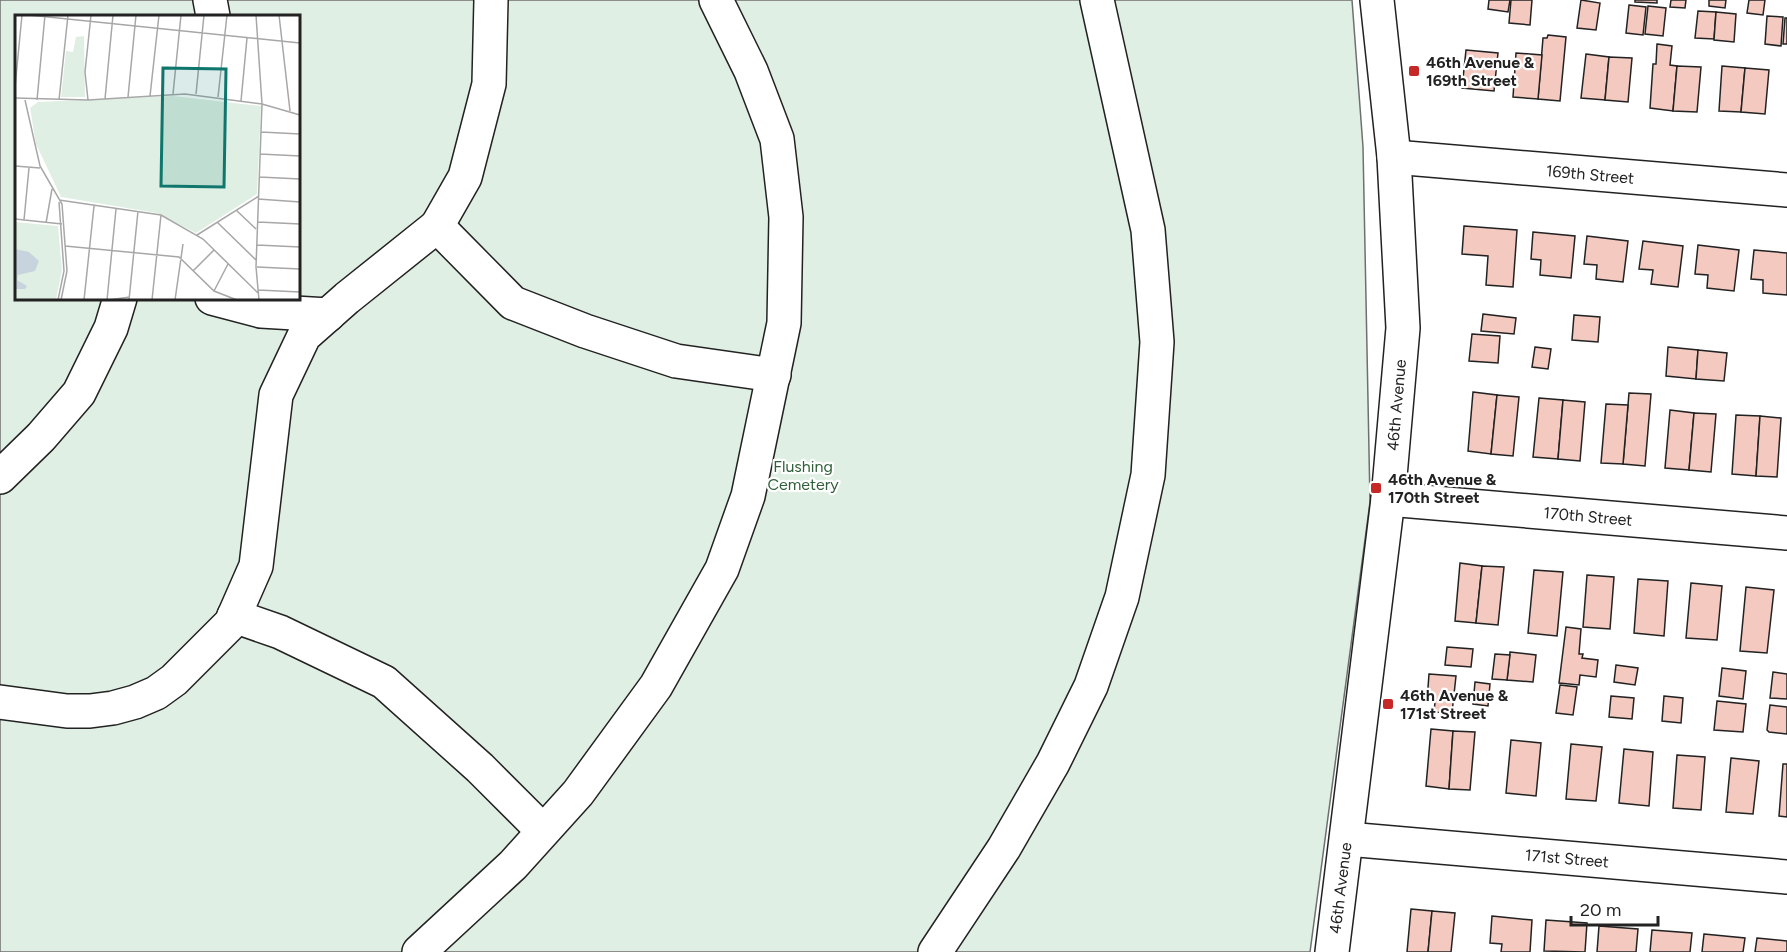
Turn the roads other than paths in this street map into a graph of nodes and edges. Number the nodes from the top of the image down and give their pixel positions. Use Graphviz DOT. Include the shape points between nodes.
graph roads {
  1 [pos="210,0"];
  2 [pos="491,0"];
  3 [pos="716,0"];
  4 [pos="1097,0"];
  5 [pos="1377,0"];
  6 [pos="213,15"];
  7 [pos="1394,157"];
  8 [pos="1787,190"];
  9 [pos="437,226"];
  10 [pos="119,300"];
  11 [pos="220,300"];
  12 [pos="328,315"];
  13 [pos="774,375"];
  14 [pos="0,477"];
  15 [pos="1388,499"];
  16 [pos="1787,533"];
  17 [pos="234,616"];
  18 [pos="0,702"];
  19 [pos="543,831"];
  20 [pos="1347,839"];
  21 [pos="1787,877"];
  22 [pos="419,952"];
  23 [pos="934,952"];
  24 [pos="1332,952"];
  1 -- 6 [label="street"];
  2 -- 9 [label="street" via="489,84 465,177"];
  3 -- 13 [label="street" via="751,71 777,139 786,217 784,323"];
  4 -- 23 [label="street" via="1148,230 1157,342 1148,475 1122,597 1091,686 1010,838"];
  5 -- 7 [label="street, 46th Avenue"];
  7 -- 8 [label="street, 169th Street"];
  7 -- 15 [label="street, 46th Avenue" via="1403,328"];
  9 -- 12 [label="street"];
  9 -- 13 [label="street" via="513,303 676,361"];
  10 -- 14 [label="street" via="111,328 79,393"];
  11 -- 12 [label="street" via="261,311"];
  12 -- 17 [label="street" via="304,336 276,395 256,566"];
  13 -- 19 [label="street" via="748,496 722,569 656,686 578,793"];
  15 -- 16 [label="street, 170th Street"];
  15 -- 20 [label="street, 46th Avenue"];
  17 -- 18 [label="street" via="174,680 135,702 90,711"];
  17 -- 19 [label="street" via="280,632 384,682"];
  19 -- 22 [label="street"];
  20 -- 21 [label="street, 171st Street"];
  20 -- 24 [label="street, 46th Avenue"];
}
